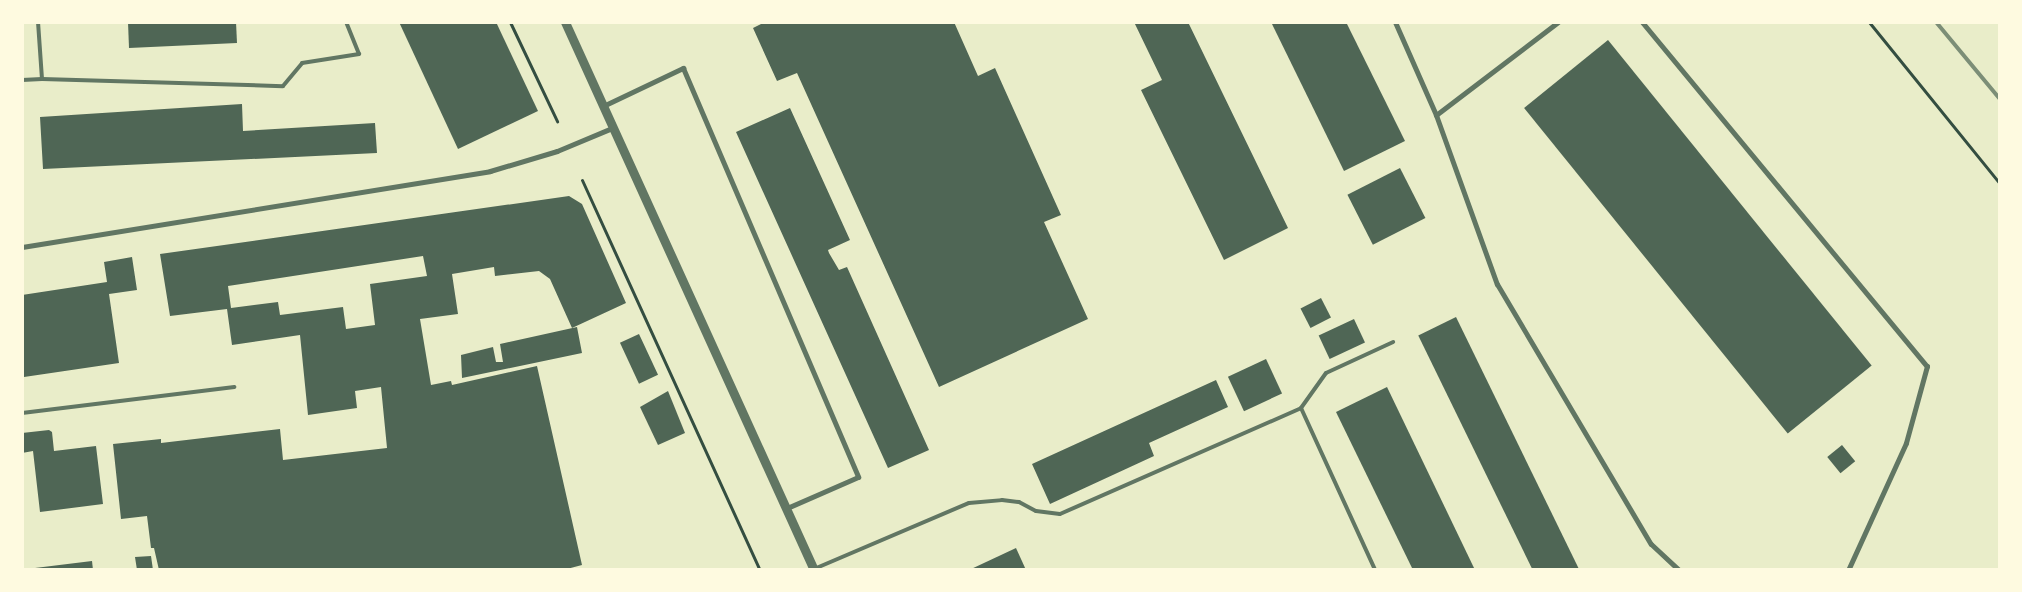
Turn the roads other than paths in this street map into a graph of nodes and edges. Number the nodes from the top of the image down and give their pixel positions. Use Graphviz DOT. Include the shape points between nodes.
graph roads {
  1 [pos="38,22"];
  2 [pos="346,22"];
  3 [pos="565,22"];
  4 [pos="1395,22"];
  5 [pos="1558,22"];
  6 [pos="1642,22"];
  7 [pos="42,79"];
  8 [pos="22,80"];
  9 [pos="602,106"];
  10 [pos="1436,115"];
  11 [pos="612,128"];
  12 [pos="22,247"];
  13 [pos="1393,342"];
  14 [pos="234,387"];
  15 [pos="1301,408"];
  16 [pos="22,413"];
  17 [pos="787,508"];
  18 [pos="814,569"];
  19 [pos="1375,570"];
  20 [pos="1679,570"];
  21 [pos="1848,570"];
  1 -- 7 [label="lane"];
  2 -- 7 [label="lane" via="359,54 302,63 284,86"];
  3 -- 9 [label="street"];
  4 -- 10 [label="street"];
  5 -- 10 [label="street"];
  6 -- 21 [label="street" via="1927,366 1906,443"];
  7 -- 8 [label="lane"];
  9 -- 11 [label="street"];
  9 -- 17 [label="street" via="683,68 858,477"];
  10 -- 20 [label="street" via="1497,284 1650,544"];
  11 -- 12 [label="street" via="562,149 490,172"];
  11 -- 17 [label="street"];
  13 -- 15 [label="lane" via="1326,373"];
  14 -- 16 [label="lane"];
  15 -- 18 [label="lane" via="1060,514 1036,511 1019,502 969,503"];
  15 -- 19 [label="lane"];
  17 -- 18 [label="street"];
}
